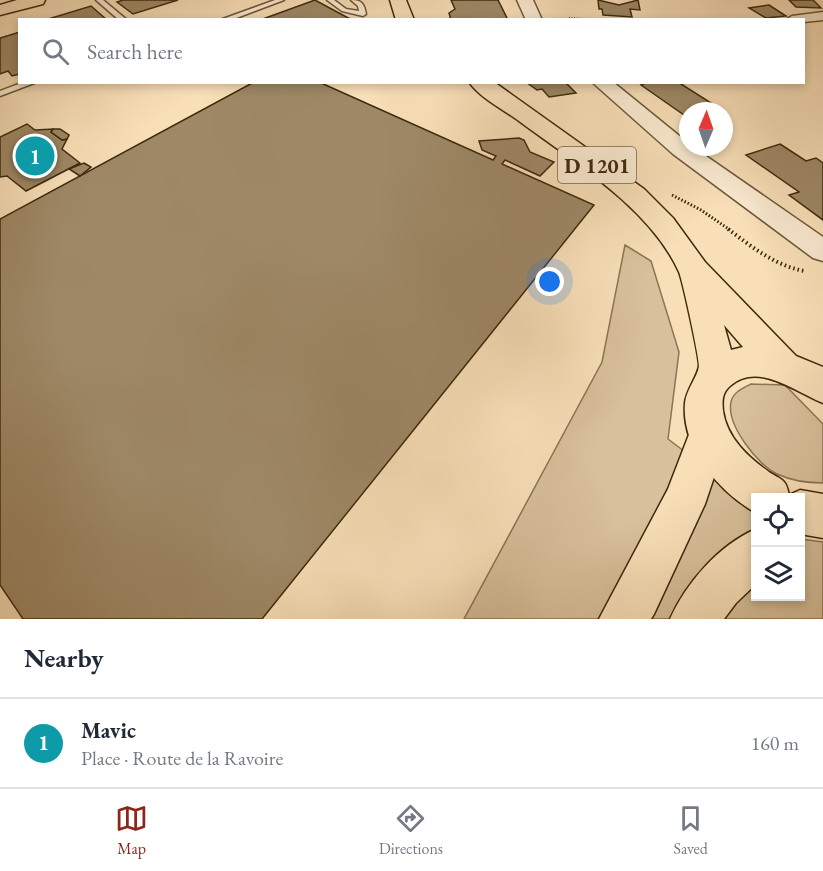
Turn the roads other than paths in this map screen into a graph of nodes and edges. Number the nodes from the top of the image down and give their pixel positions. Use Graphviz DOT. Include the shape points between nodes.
graph roads {
  1 [pos="37,0"];
  2 [pos="99,0"];
  3 [pos="281,0"];
  4 [pos="330,0"];
  5 [pos="342,0"];
  6 [pos="354,0"];
  7 [pos="398,0"];
  8 [pos="525,0"];
  9 [pos="0,10"];
  10 [pos="363,14"];
  11 [pos="823,16"];
  12 [pos="122,18"];
  13 [pos="229,18"];
  14 [pos="368,18"];
  15 [pos="404,18"];
  16 [pos="533,18"];
  17 [pos="805,18"];
  18 [pos="28,84"];
  19 [pos="482,84"];
  20 [pos="603,84"];
  21 [pos="0,94"];
  22 [pos="823,251"];
  23 [pos="694,270"];
  24 [pos="718,372"];
  25 [pos="808,374"];
  26 [pos="709,432"];
  27 [pos="763,493"];
  28 [pos="805,513"];
  29 [pos="823,516"];
  30 [pos="751,557"];
  31 [pos="624,619"];
  32 [pos="695,619"];
  1 -- 9 [label="main road"];
  2 -- 12 [label="lane"];
  3 -- 13 [label="lane"];
  4 -- 10 [label="lane" via="344,10"];
  5 -- 10 [label="lane"];
  6 -- 10 [label="lane" via="361,5"];
  7 -- 15 [label="main road"];
  8 -- 16 [label="street"];
  10 -- 14 [label="lane"];
  11 -- 17 [label="street"];
  18 -- 21 [label="lane"];
  19 -- 23 [label="main road, D 1201" via="620,183 663,225"];
  20 -- 22 [label="street" via="655,129"];
  23 -- 24 [label="main road, D 1201"];
  23 -- 25 [label="main road, D 1201"];
  24 -- 25 [label="main road" via="740,363 768,363"];
  24 -- 26 [label="main road" via="704,397"];
  26 -- 27 [label="main road" via="734,470"];
  26 -- 31 [label="main road" via="699,468"];
  28 -- 29 [label="main road"];
  30 -- 32 [label="main road" via="719,586"];
}
